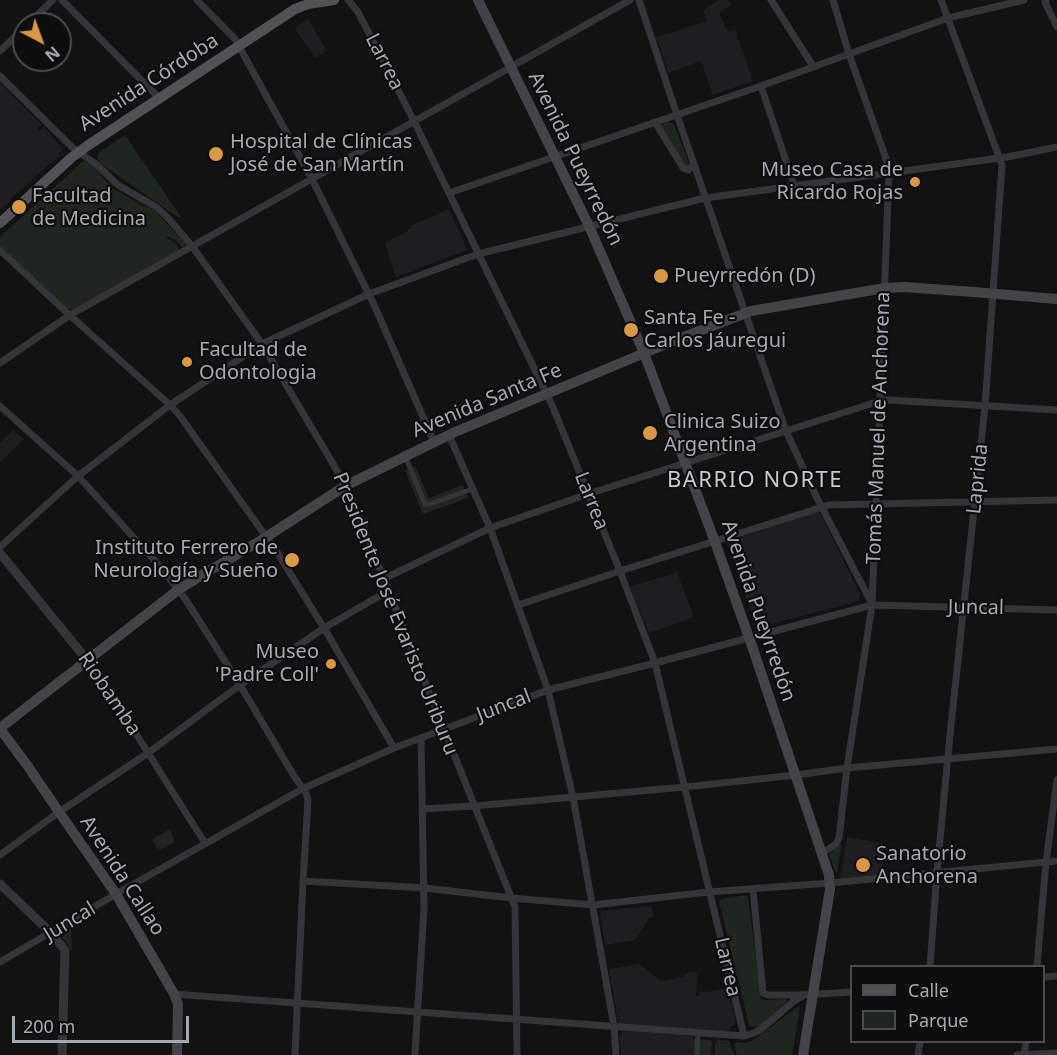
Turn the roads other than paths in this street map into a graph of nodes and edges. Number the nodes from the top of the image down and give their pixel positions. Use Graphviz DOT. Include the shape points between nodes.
graph roads {
  1 [pos="53,0"];
  2 [pos="62,0"];
  3 [pos="197,0"];
  4 [pos="334,0"];
  5 [pos="348,0"];
  6 [pos="478,0"];
  7 [pos="630,0"];
  8 [pos="639,0"];
  9 [pos="771,0"];
  10 [pos="833,0"];
  11 [pos="941,0"];
  12 [pos="1024,0"];
  13 [pos="1046,0"];
  14 [pos="40,12"];
  15 [pos="948,18"];
  16 [pos="1057,27"];
  17 [pos="12,40"];
  18 [pos="239,46"];
  19 [pos="0,51"];
  20 [pos="849,54"];
  21 [pos="813,66"];
  22 [pos="512,68"];
  23 [pos="0,76"];
  24 [pos="761,86"];
  25 [pos="159,98"];
  26 [pos="676,115"];
  27 [pos="414,122"];
  28 [pos="655,122"];
  29 [pos="1057,147"];
  30 [pos="78,152"];
  31 [pos="555,156"];
  32 [pos="1000,158"];
  33 [pos="694,165"];
  34 [pos="889,173"];
  35 [pos="312,179"];
  36 [pos="794,185"];
  37 [pos="449,193"];
  38 [pos="705,198"];
  39 [pos="0,223"];
  40 [pos="589,226"];
  41 [pos="192,246"];
  42 [pos="0,250"];
  43 [pos="478,254"];
  44 [pos="885,288"];
  45 [pos="994,293"];
  46 [pos="369,294"];
  47 [pos="1057,299"];
  48 [pos="745,313"];
  49 [pos="70,315"];
  50 [pos="262,344"];
  51 [pos="644,353"];
  52 [pos="0,363"];
  53 [pos="547,394"];
  54 [pos="880,401"];
  55 [pos="170,405"];
  56 [pos="0,406"];
  57 [pos="985,406"];
  58 [pos="1057,410"];
  59 [pos="786,431"];
  60 [pos="449,435"];
  61 [pos="434,442"];
  62 [pos="405,456"];
  63 [pos="686,463"];
  64 [pos="78,476"];
  65 [pos="345,486"];
  66 [pos="472,489"];
  67 [pos="588,494"];
  68 [pos="1057,500"];
  69 [pos="976,502"];
  70 [pos="876,504"];
  71 [pos="822,507"];
  72 [pos="490,528"];
  73 [pos="266,537"];
  74 [pos="715,542"];
  75 [pos="0,547"];
  76 [pos="0,553"];
  77 [pos="620,571"];
  78 [pos="873,577"];
  79 [pos="858,578"];
  80 [pos="383,579"];
  81 [pos="178,590"];
  82 [pos="388,591"];
  83 [pos="518,604"];
  84 [pos="872,605"];
  85 [pos="963,608"];
  86 [pos="1057,610"];
  87 [pos="324,628"];
  88 [pos="749,638"];
  89 [pos="87,660"];
  90 [pos="655,663"];
  91 [pos="240,685"];
  92 [pos="548,690"];
  93 [pos="0,728"];
  94 [pos="444,729"];
  95 [pos="421,738"];
  96 [pos="394,748"];
  97 [pos="1057,749"];
  98 [pos="148,753"];
  99 [pos="948,760"];
  100 [pos="846,768"];
  101 [pos="796,775"];
  102 [pos="1057,780"];
  103 [pos="685,787"];
  104 [pos="303,788"];
  105 [pos="573,797"];
  106 [pos="474,806"];
  107 [pos="422,809"];
  108 [pos="59,812"];
  109 [pos="205,843"];
  110 [pos="821,854"];
  111 [pos="0,855"];
  112 [pos="1057,861"];
  113 [pos="1046,862"];
  114 [pos="937,872"];
  115 [pos="303,881"];
  116 [pos="830,883"];
  117 [pos="0,884"];
  118 [pos="425,888"];
  119 [pos="753,889"];
  120 [pos="709,892"];
  121 [pos="117,894"];
  122 [pos="512,898"];
  123 [pos="593,905"];
  124 [pos="51,933"];
  125 [pos="0,962"];
  126 [pos="930,965"];
  127 [pos="1037,965"];
  128 [pos="850,992"];
  129 [pos="174,994"];
  130 [pos="808,995"];
  131 [pos="297,1003"];
  132 [pos="418,1011"];
  133 [pos="516,1020"];
  134 [pos="614,1026"];
  135 [pos="698,1033"];
  136 [pos="744,1036"];
  137 [pos="1057,1053"];
  138 [pos="62,1055"];
  139 [pos="177,1055"];
  140 [pos="295,1055"];
  141 [pos="415,1055"];
  142 [pos="517,1055"];
  143 [pos="616,1055"];
  144 [pos="697,1055"];
  145 [pos="802,1055"];
  146 [pos="1017,1055"];
  147 [pos="1024,1055"];
  1 -- 14 [label="street"];
  2 -- 25 [label="street"];
  3 -- 18 [label="street"];
  4 -- 18 [label="main road, Avenida Córdoba" via="299,7"];
  5 -- 27 [label="street, Larrea" via="358,12"];
  6 -- 22 [label="main road, Avenida Pueyrredón"];
  7 -- 22 [label="street"];
  8 -- 26 [label="street"];
  9 -- 21 [label="street"];
  10 -- 20 [label="street, Tomás Manuel de Anchorena"];
  11 -- 15 [label="street, Laprida"];
  12 -- 15 [label="street"];
  13 -- 16 [label="street"];
  15 -- 20 [label="street"];
  15 -- 32 [label="street, Laprida"];
  17 -- 19 [label="street"];
  18 -- 25 [label="main road, Avenida Córdoba"];
  18 -- 35 [label="street"];
  20 -- 21 [label="street"];
  20 -- 34 [label="street, Tomás Manuel de Anchorena"];
  21 -- 24 [label="street"];
  22 -- 27 [label="street"];
  22 -- 31 [label="main road, Avenida Pueyrredón"];
  23 -- 30 [label="street, Presidente José Evaristo Uriburu"];
  24 -- 26 [label="street"];
  24 -- 36 [label="street"];
  25 -- 30 [label="main road, Avenida Córdoba"];
  26 -- 28 [label="street"];
  26 -- 33 [label="street"];
  27 -- 35 [label="street"];
  27 -- 37 [label="street, Larrea"];
  28 -- 31 [label="street"];
  28 -- 33 [label="street" via="683,168 688,170"];
  29 -- 32 [label="street"];
  30 -- 39 [label="main road, Avenida Córdoba"];
  30 -- 41 [label="street, Presidente José Evaristo Uriburu" via="118,185 156,207"];
  31 -- 37 [label="street"];
  31 -- 40 [label="main road, Avenida Pueyrredón"];
  32 -- 34 [label="street"];
  32 -- 45 [label="street, Laprida"];
  33 -- 38 [label="street"];
  34 -- 36 [label="street"];
  34 -- 44 [label="street, Tomás Manuel de Anchorena"];
  35 -- 41 [label="street"];
  35 -- 46 [label="street"];
  36 -- 38 [label="street"];
  37 -- 43 [label="street, Larrea"];
  38 -- 40 [label="street"];
  38 -- 48 [label="street"];
  40 -- 43 [label="street"];
  40 -- 51 [label="main road, Avenida Pueyrredón"];
  41 -- 49 [label="street"];
  41 -- 50 [label="street, Presidente José Evaristo Uriburu"];
  42 -- 49 [label="street"];
  43 -- 46 [label="street"];
  43 -- 53 [label="street, Larrea"];
  44 -- 45 [label="main road, Avenida Santa Fe"];
  44 -- 48 [label="main road, Avenida Santa Fe"];
  44 -- 54 [label="street, Tomás Manuel de Anchorena"];
  45 -- 47 [label="main road, Avenida Santa Fe"];
  45 -- 57 [label="street, Laprida"];
  46 -- 50 [label="street"];
  46 -- 61 [label="street"];
  48 -- 51 [label="main road, Avenida Santa Fe"];
  48 -- 59 [label="street"];
  49 -- 52 [label="street"];
  49 -- 55 [label="street"];
  50 -- 55 [label="street"];
  50 -- 65 [label="street, Presidente José Evaristo Uriburu"];
  51 -- 53 [label="main road, Avenida Santa Fe"];
  51 -- 63 [label="main road, Avenida Pueyrredón"];
  53 -- 60 [label="main road, Avenida Santa Fe"];
  53 -- 67 [label="street, Larrea"];
  54 -- 57 [label="street"];
  54 -- 59 [label="street"];
  54 -- 70 [label="street, Tomás Manuel de Anchorena"];
  55 -- 64 [label="street"];
  55 -- 73 [label="street"];
  56 -- 64 [label="street"];
  57 -- 58 [label="street"];
  57 -- 69 [label="street, Laprida"];
  59 -- 63 [label="street"];
  59 -- 71 [label="street"];
  60 -- 61 [label="main road, Avenida Santa Fe"];
  60 -- 66 [label="street"];
  61 -- 62 [label="main road, Avenida Santa Fe"];
  62 -- 65 [label="main road, Avenida Santa Fe"];
  62 -- 66 [label="street" via="425,504"];
  63 -- 67 [label="street"];
  63 -- 74 [label="main road, Avenida Pueyrredón"];
  64 -- 75 [label="street"];
  64 -- 81 [label="street"];
  65 -- 73 [label="main road, Avenida Santa Fe"];
  65 -- 80 [label="street, Presidente José Evaristo Uriburu"];
  66 -- 72 [label="street"];
  67 -- 72 [label="street"];
  67 -- 77 [label="street, Larrea"];
  68 -- 69 [label="street"];
  69 -- 70 [label="street"];
  69 -- 85 [label="street, Laprida"];
  70 -- 71 [label="street"];
  70 -- 78 [label="street, Tomás Manuel de Anchorena"];
  71 -- 74 [label="street"];
  71 -- 79 [label="street"];
  72 -- 80 [label="street"];
  72 -- 83 [label="street"];
  73 -- 81 [label="main road, Avenida Santa Fe"];
  73 -- 87 [label="street"];
  74 -- 77 [label="street"];
  74 -- 88 [label="main road, Avenida Pueyrredón"];
  76 -- 89 [label="street, Riobamba"];
  77 -- 83 [label="street"];
  77 -- 90 [label="street, Larrea"];
  78 -- 79 [label="street" via="867,582"];
  78 -- 84 [label="street, Tomás Manuel de Anchorena"];
  79 -- 84 [label="street"];
  80 -- 82 [label="street, Presidente José Evaristo Uriburu"];
  81 -- 89 [label="main road, Avenida Santa Fe"];
  81 -- 91 [label="street"];
  82 -- 87 [label="street"];
  82 -- 94 [label="street, Presidente José Evaristo Uriburu"];
  83 -- 92 [label="street"];
  84 -- 85 [label="street, Juncal"];
  84 -- 88 [label="street, Juncal"];
  84 -- 100 [label="street, Tomás Manuel de Anchorena"];
  85 -- 86 [label="street, Juncal"];
  85 -- 99 [label="street, Laprida"];
  87 -- 91 [label="street"];
  87 -- 96 [label="street"];
  88 -- 90 [label="street, Juncal"];
  88 -- 101 [label="main road, Avenida Pueyrredón"];
  89 -- 93 [label="main road, Avenida Santa Fe"];
  89 -- 98 [label="street, Riobamba"];
  90 -- 92 [label="street, Juncal"];
  90 -- 103 [label="street, Larrea"];
  91 -- 98 [label="street"];
  91 -- 104 [label="street"];
  92 -- 94 [label="street, Juncal"];
  92 -- 105 [label="street"];
  93 -- 108 [label="main road, Avenida Callao"];
  94 -- 95 [label="street, Juncal"];
  94 -- 106 [label="street, Presidente José Evaristo Uriburu"];
  95 -- 96 [label="street, Juncal"];
  95 -- 107 [label="street"];
  96 -- 104 [label="street, Juncal"];
  97 -- 99 [label="street"];
  98 -- 108 [label="street"];
  98 -- 109 [label="street, Riobamba"];
  99 -- 100 [label="street"];
  99 -- 114 [label="street, Laprida"];
  100 -- 101 [label="street"];
  100 -- 110 [label="street, Tomás Manuel de Anchorena" via="839,838"];
  101 -- 103 [label="street"];
  101 -- 110 [label="main road, Avenida Pueyrredón"];
  102 -- 113 [label="street"];
  103 -- 105 [label="street"];
  103 -- 120 [label="street, Larrea"];
  104 -- 109 [label="street, Juncal"];
  104 -- 115 [label="street" via="308,800"];
  105 -- 106 [label="street"];
  105 -- 123 [label="street"];
  106 -- 107 [label="street"];
  106 -- 122 [label="street, Presidente José Evaristo Uriburu"];
  107 -- 118 [label="street"];
  108 -- 111 [label="street"];
  108 -- 121 [label="main road, Avenida Callao"];
  109 -- 121 [label="street, Juncal"];
  110 -- 116 [label="main road, Avenida Pueyrredón"];
  112 -- 113 [label="street"];
  113 -- 114 [label="street"];
  113 -- 127 [label="street"];
  114 -- 116 [label="street"];
  114 -- 126 [label="street, Laprida"];
  115 -- 118 [label="street"];
  115 -- 131 [label="street"];
  116 -- 119 [label="street"];
  116 -- 130 [label="main road, Avenida Pueyrredón"];
  117 -- 124 [label="street"];
  118 -- 122 [label="street"];
  118 -- 132 [label="street"];
  119 -- 120 [label="street"];
  119 -- 130 [label="street" via="763,993"];
  120 -- 123 [label="street"];
  120 -- 136 [label="street, Larrea"];
  121 -- 124 [label="street, Juncal"];
  121 -- 129 [label="main road, Avenida Callao"];
  122 -- 123 [label="street"];
  122 -- 133 [label="street, Presidente José Evaristo Uriburu"];
  123 -- 134 [label="street"];
  124 -- 125 [label="street, Juncal"];
  124 -- 138 [label="street" via="65,950"];
  128 -- 130 [label="street"];
  129 -- 131 [label="street"];
  129 -- 139 [label="main road, Avenida Callao" via="178,1004"];
  130 -- 136 [label="street" via="794,1001 754,1034"];
  130 -- 145 [label="main road, Avenida Pueyrredón"];
  131 -- 132 [label="street"];
  131 -- 140 [label="street"];
  132 -- 133 [label="street"];
  132 -- 141 [label="street"];
  133 -- 134 [label="street"];
  133 -- 142 [label="street, Presidente José Evaristo Uriburu"];
  134 -- 135 [label="street"];
  134 -- 143 [label="street"];
  135 -- 136 [label="street"];
  135 -- 144 [label="street"];
  137 -- 147 [label="street"];
  146 -- 147 [label="street"];
}
